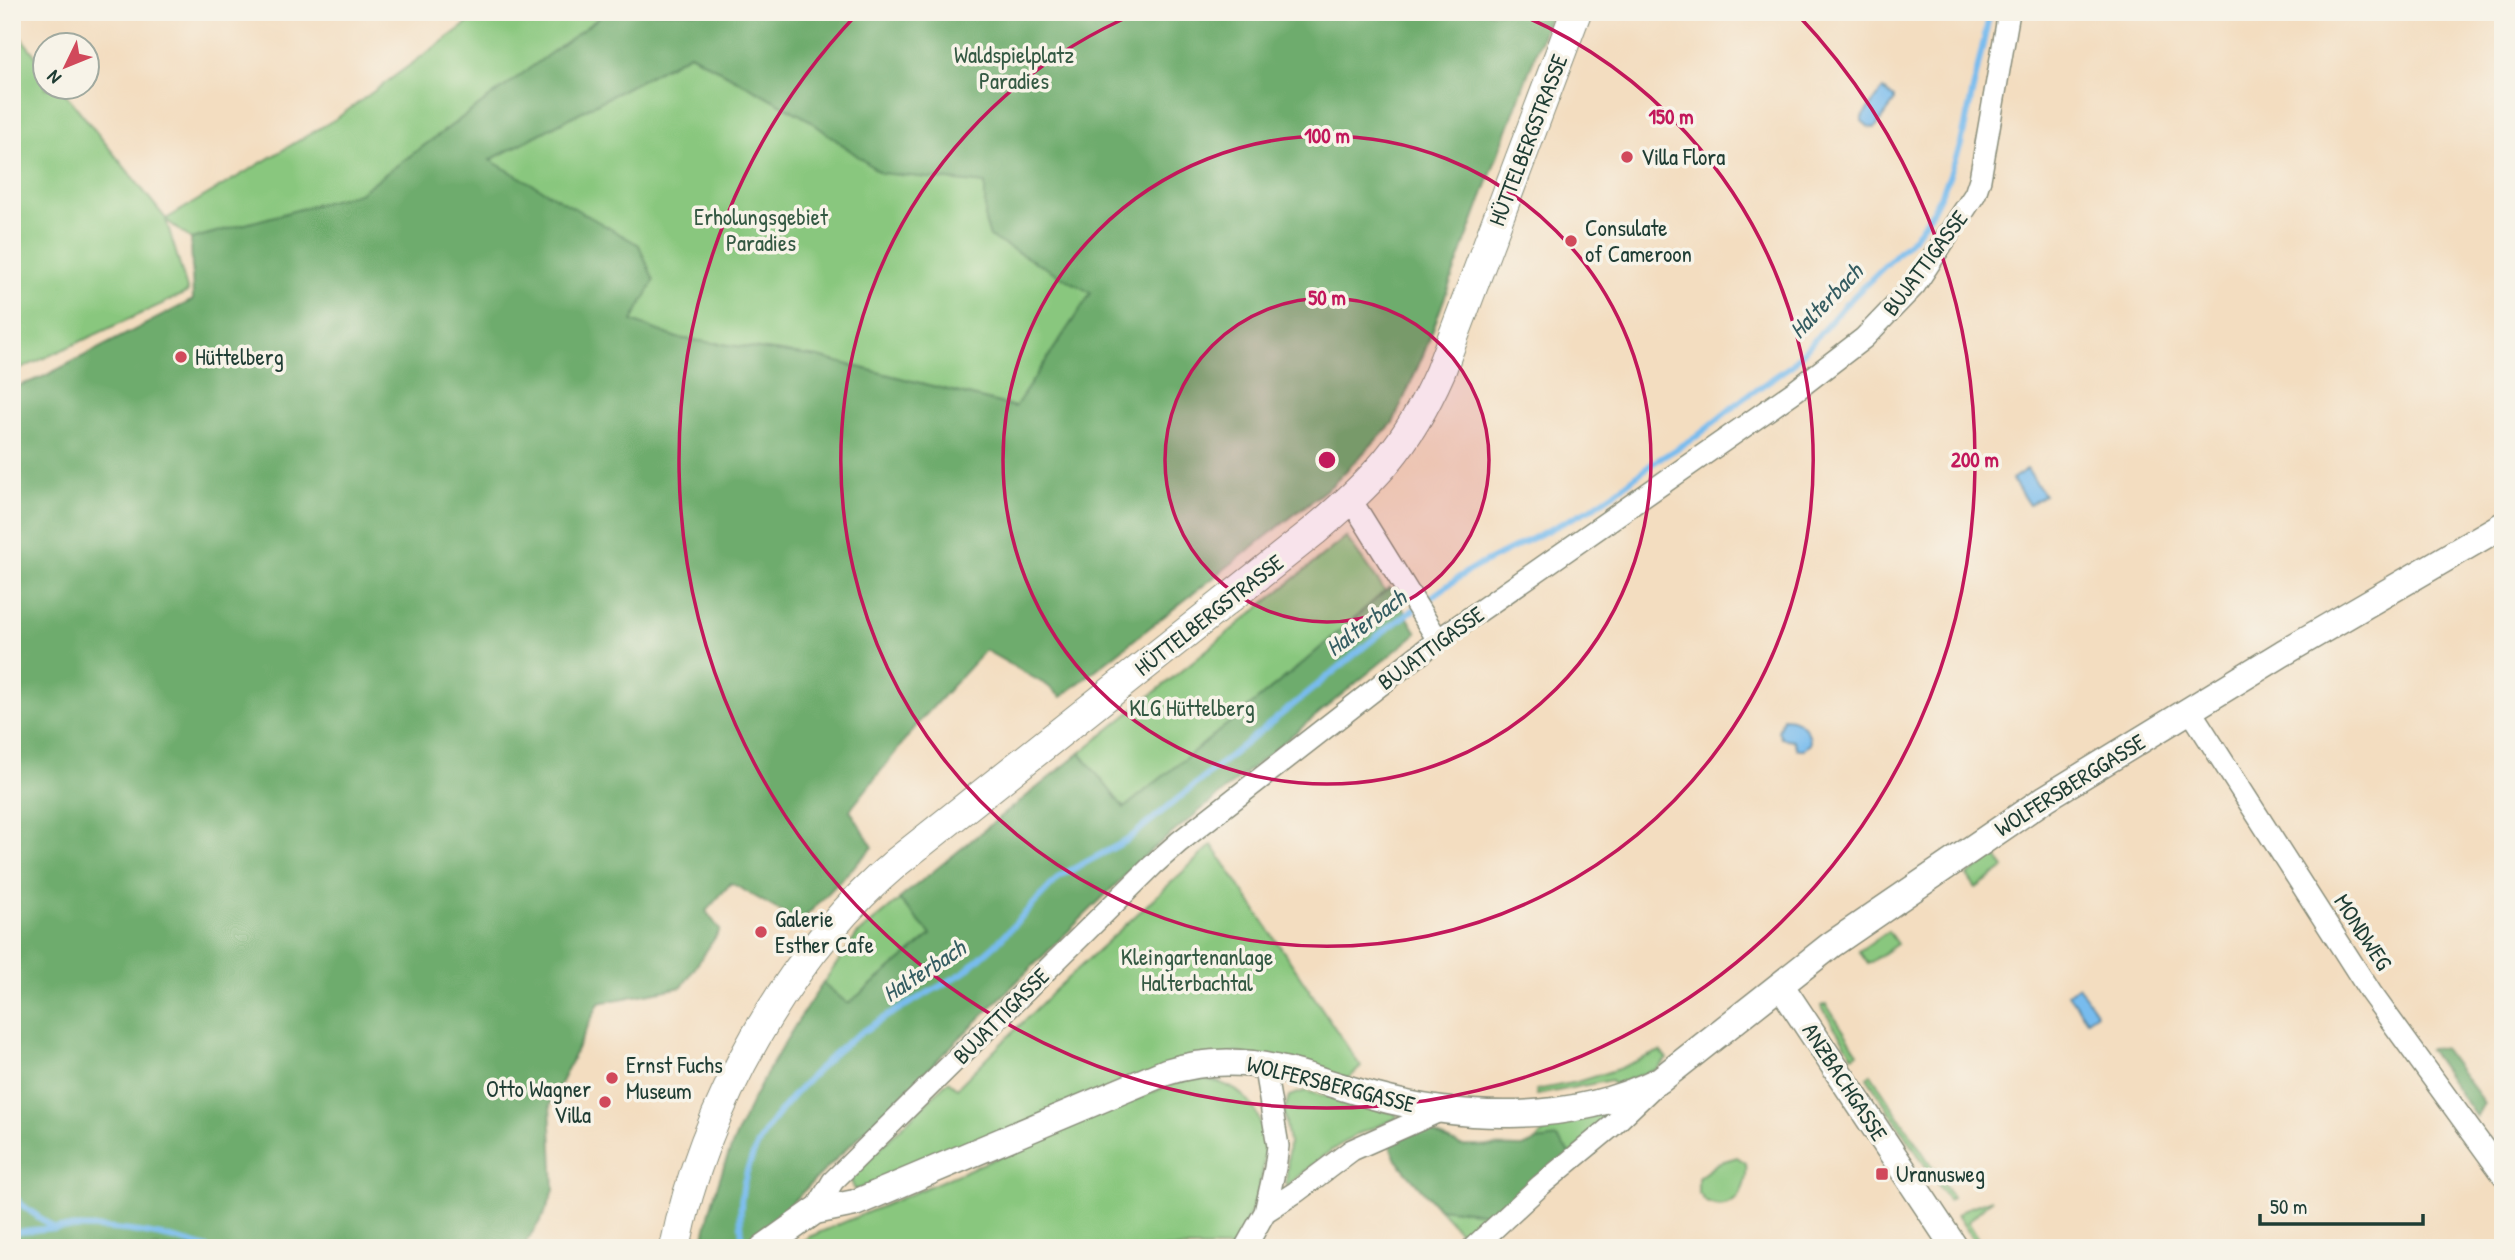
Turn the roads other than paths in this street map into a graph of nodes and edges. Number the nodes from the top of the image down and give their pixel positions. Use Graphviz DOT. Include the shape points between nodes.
graph roads {
  1 [pos="1576,12"];
  2 [pos="2009,12"];
  3 [pos="1351,500"];
  4 [pos="2503,525"];
  5 [pos="1438,640"];
  6 [pos="2190,710"];
  7 [pos="1781,986"];
  8 [pos="1264,1065"];
  9 [pos="1660,1080"];
  10 [pos="1442,1110"];
  11 [pos="2503,1175"];
  12 [pos="815,1212"];
  13 [pos="1265,1212"];
  14 [pos="767,1244"];
  15 [pos="676,1248"];
  16 [pos="1245,1248"];
  17 [pos="1473,1248"];
  18 [pos="1955,1248"];
  1 -- 3 [label="main road, HÜTTELBERGSTRASSE" via="1430,393 1397,451"];
  2 -- 5 [label="street, BUJATTIGASSE" via="1975,194 1908,293 1873,330 1795,391"];
  3 -- 5 [label="street"];
  3 -- 15 [label="main road, HÜTTELBERGSTRASSE" via="897,862 848,907 779,1000 732,1082 697,1164"];
  4 -- 6 [label="street, WOLFERSBERGGASSE"];
  5 -- 12 [label="street, BUJATTIGASSE" via="1153,865 833,1181"];
  6 -- 7 [label="street, WOLFERSBERGGASSE" via="1994,832 1831,945"];
  6 -- 11 [label="street, MONDWEG" via="2371,993"];
  7 -- 9 [label="street, WOLFERSBERGGASSE"];
  7 -- 18 [label="street, ANZBACHGASSE"];
  8 -- 10 [label="street, WOLFERSBERGGASSE"];
  8 -- 12 [label="street, WOLFERSBERGGASSE" via="1205,1062 1166,1072 855,1203"];
  8 -- 13 [label="street" via="1278,1146"];
  9 -- 10 [label="street, WOLFERSBERGGASSE" via="1620,1097 1547,1111 1490,1114"];
  9 -- 17 [label="street, WOLFERSBERGGASSE"];
  10 -- 13 [label="street" via="1352,1150"];
  12 -- 14 [label="street, BUJATTIGASSE"];
  13 -- 16 [label="street"];
}
